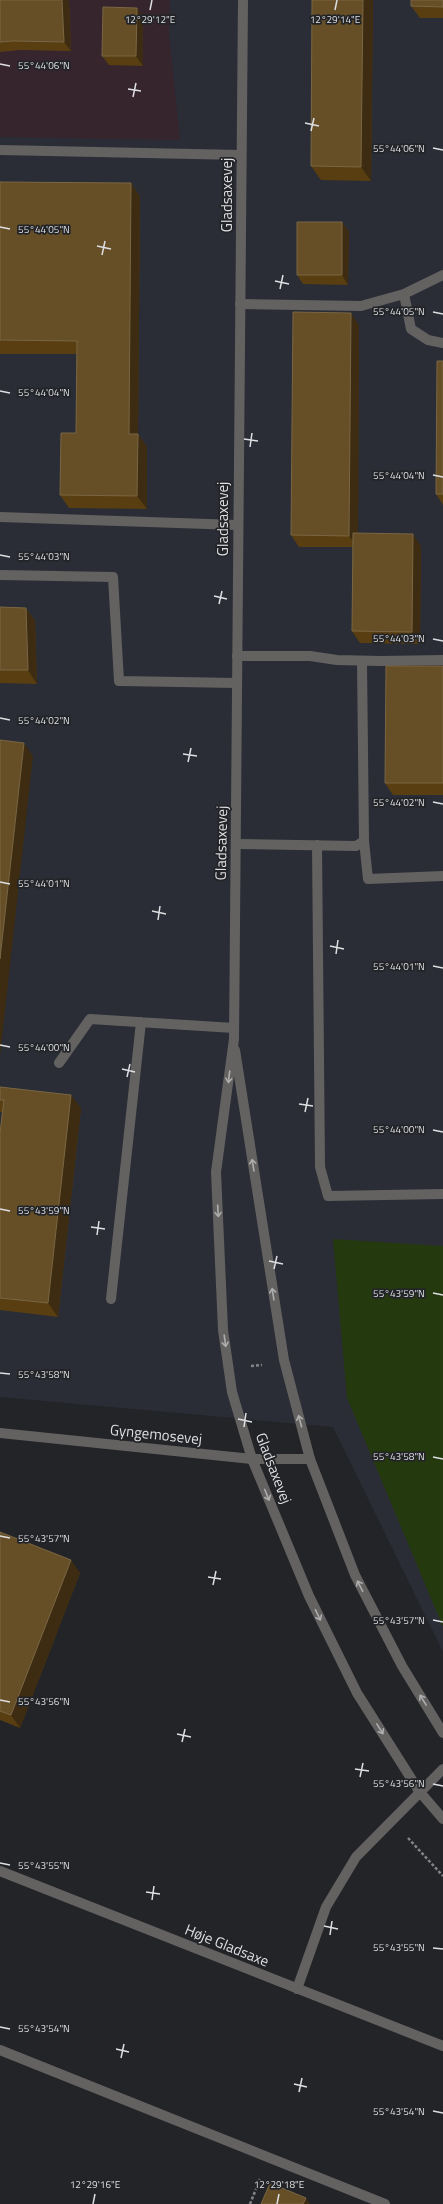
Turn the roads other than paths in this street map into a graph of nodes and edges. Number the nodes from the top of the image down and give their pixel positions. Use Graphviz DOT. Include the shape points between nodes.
graph roads {
  1 [pos="243,0"];
  2 [pos="0,150"];
  3 [pos="241,155"];
  4 [pos="443,275"];
  5 [pos="404,294"];
  6 [pos="240,304"];
  7 [pos="443,344"];
  8 [pos="0,517"];
  9 [pos="237,525"];
  10 [pos="0,575"];
  11 [pos="237,656"];
  12 [pos="443,660"];
  13 [pos="362,661"];
  14 [pos="237,683"];
  15 [pos="364,841"];
  16 [pos="236,844"];
  17 [pos="317,845"];
  18 [pos="443,876"];
  19 [pos="142,1022"];
  20 [pos="234,1028"];
  21 [pos="234,1039"];
  22 [pos="59,1064"];
  23 [pos="443,1194"];
  24 [pos="111,1299"];
  25 [pos="0,1433"];
  26 [pos="252,1459"];
  27 [pos="310,1459"];
  28 [pos="443,1733"];
  29 [pos="443,1769"];
  30 [pos="419,1791"];
  31 [pos="443,1819"];
  32 [pos="0,1871"];
  33 [pos="297,1989"];
  34 [pos="443,2046"];
  35 [pos="0,2050"];
  36 [pos="385,2204"];
  1 -- 3 [label="street, Gladsaxevej"];
  2 -- 3 [label="street"];
  3 -- 6 [label="street, Gladsaxevej"];
  4 -- 5 [label="street"];
  5 -- 6 [label="street" via="361,306"];
  5 -- 7 [label="street" via="411,329 428,340"];
  6 -- 9 [label="street, Gladsaxevej"];
  8 -- 9 [label="street"];
  9 -- 11 [label="street, Gladsaxevej"];
  10 -- 14 [label="street" via="113,577 119,681"];
  11 -- 13 [label="street" via="310,656"];
  11 -- 14 [label="street, Gladsaxevej"];
  12 -- 13 [label="street"];
  13 -- 15 [label="street"];
  14 -- 16 [label="street, Gladsaxevej"];
  15 -- 17 [label="street" via="356,846"];
  15 -- 18 [label="street" via="368,879"];
  16 -- 17 [label="street"];
  16 -- 20 [label="street, Gladsaxevej"];
  17 -- 23 [label="street" via="320,1167 328,1196"];
  19 -- 20 [label="street"];
  19 -- 22 [label="street" via="90,1019"];
  19 -- 24 [label="street"];
  20 -- 21 [label="street, Gladsaxevej"];
  21 -- 26 [label="street, Gladsaxevej, one-way" via="216,1172 228,1366 232,1392"];
  27 -- 21 [label="street, Gladsaxevej, one-way" via="285,1365"];
  25 -- 26 [label="street, Gyngemosevej"];
  26 -- 27 [label="street, Gyngemosevej"];
  26 -- 30 [label="street, Gladsaxevej, one-way" via="309,1596 353,1686"];
  28 -- 27 [label="street, Gladsaxevej, one-way" via="402,1666 355,1574"];
  29 -- 30 [label="street"];
  30 -- 31 [label="street, Gladsaxevej"];
  30 -- 33 [label="street" via="356,1857 326,1907"];
  32 -- 33 [label="street, Høje Gladsaxe"];
  33 -- 34 [label="street, Høje Gladsaxe"];
  35 -- 36 [label="street"];
}
